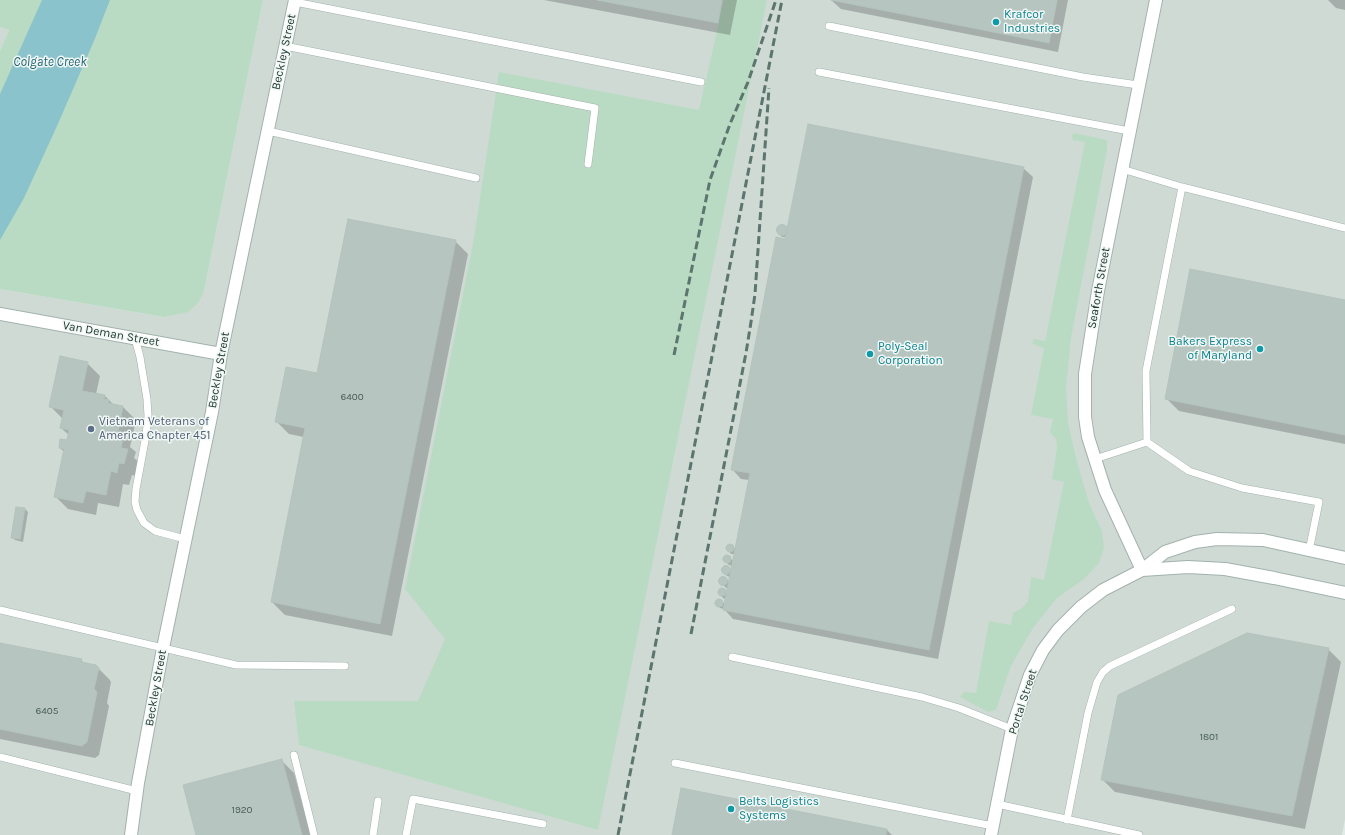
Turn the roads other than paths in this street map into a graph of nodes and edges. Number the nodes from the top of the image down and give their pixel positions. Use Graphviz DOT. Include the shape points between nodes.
graph roads {
  1 [pos="1156,0"];
  2 [pos="295,1"];
  3 [pos="830,26"];
  4 [pos="286,46"];
  5 [pos="819,72"];
  6 [pos="701,82"];
  7 [pos="1138,85"];
  8 [pos="268,131"];
  9 [pos="1129,131"];
  10 [pos="588,164"];
  11 [pos="1122,169"];
  12 [pos="476,178"];
  13 [pos="1182,188"];
  14 [pos="1345,228"];
  15 [pos="0,314"];
  16 [pos="135,338"];
  17 [pos="221,354"];
  18 [pos="1147,442"];
  19 [pos="1095,459"];
  20 [pos="185,539"];
  21 [pos="1309,550"];
  22 [pos="1345,558"];
  23 [pos="1142,570"];
  24 [pos="1345,593"];
  25 [pos="1232,609"];
  26 [pos="0,610"];
  27 [pos="163,648"];
  28 [pos="732,657"];
  29 [pos="346,666"];
  30 [pos="1012,729"];
  31 [pos="294,755"];
  32 [pos="0,757"];
  33 [pos="675,762"];
  34 [pos="137,791"];
  35 [pos="378,801"];
  36 [pos="997,804"];
  37 [pos="1067,820"];
  38 [pos="543,824"];
  39 [pos="992,830"];
  40 [pos="131,835"];
  41 [pos="314,835"];
  42 [pos="373,835"];
  43 [pos="406,835"];
  44 [pos="1139,835"];
  1 -- 7 [label="street, Seaforth Street"];
  2 -- 4 [label="street, Beckley Street"];
  2 -- 6 [label="lane"];
  3 -- 7 [label="lane" via="1082,77"];
  4 -- 8 [label="street, Beckley Street"];
  4 -- 10 [label="lane" via="596,108"];
  5 -- 9 [label="lane"];
  7 -- 9 [label="street, Seaforth Street"];
  8 -- 12 [label="lane"];
  8 -- 17 [label="street, Beckley Street"];
  9 -- 11 [label="street, Seaforth Street"];
  11 -- 13 [label="lane"];
  11 -- 19 [label="street, Seaforth Street" via="1085,374 1085,417"];
  13 -- 14 [label="lane"];
  13 -- 18 [label="lane" via="1146,371"];
  15 -- 16 [label="street, Van Deman Street"];
  16 -- 17 [label="street, Van Deman Street"];
  16 -- 20 [label="lane" via="148,416 135,502 144,523 155,531"];
  17 -- 20 [label="street, Beckley Street" via="212,412"];
  18 -- 19 [label="lane"];
  18 -- 21 [label="lane" via="1189,471 1242,488 1319,502"];
  19 -- 23 [label="street, Seaforth Street"];
  20 -- 27 [label="street, Beckley Street"];
  21 -- 22 [label="street, Portal Street"];
  21 -- 23 [label="street, Portal Street" via="1263,540 1217,539 1195,542 1165,552"];
  23 -- 24 [label="street, Portal Street" via="1188,567 1225,570"];
  23 -- 30 [label="street, Portal Street" via="1103,590 1058,630 1043,650 1030,675"];
  25 -- 37 [label="lane" via="1110,666 1103,672 1097,682 1088,713"];
  26 -- 27 [label="lane"];
  27 -- 29 [label="lane" via="236,664"];
  27 -- 34 [label="street, Beckley Street"];
  28 -- 30 [label="lane" via="922,697 959,708"];
  30 -- 36 [label="street, Portal Street"];
  31 -- 41 [label="lane"];
  32 -- 34 [label="lane"];
  33 -- 39 [label="lane"];
  34 -- 40 [label="street, Beckley Street"];
  35 -- 42 [label="lane"];
  36 -- 37 [label="lane"];
  36 -- 39 [label="street, Portal Street"];
  37 -- 44 [label="lane"];
  38 -- 43 [label="lane" via="413,799"];
}
